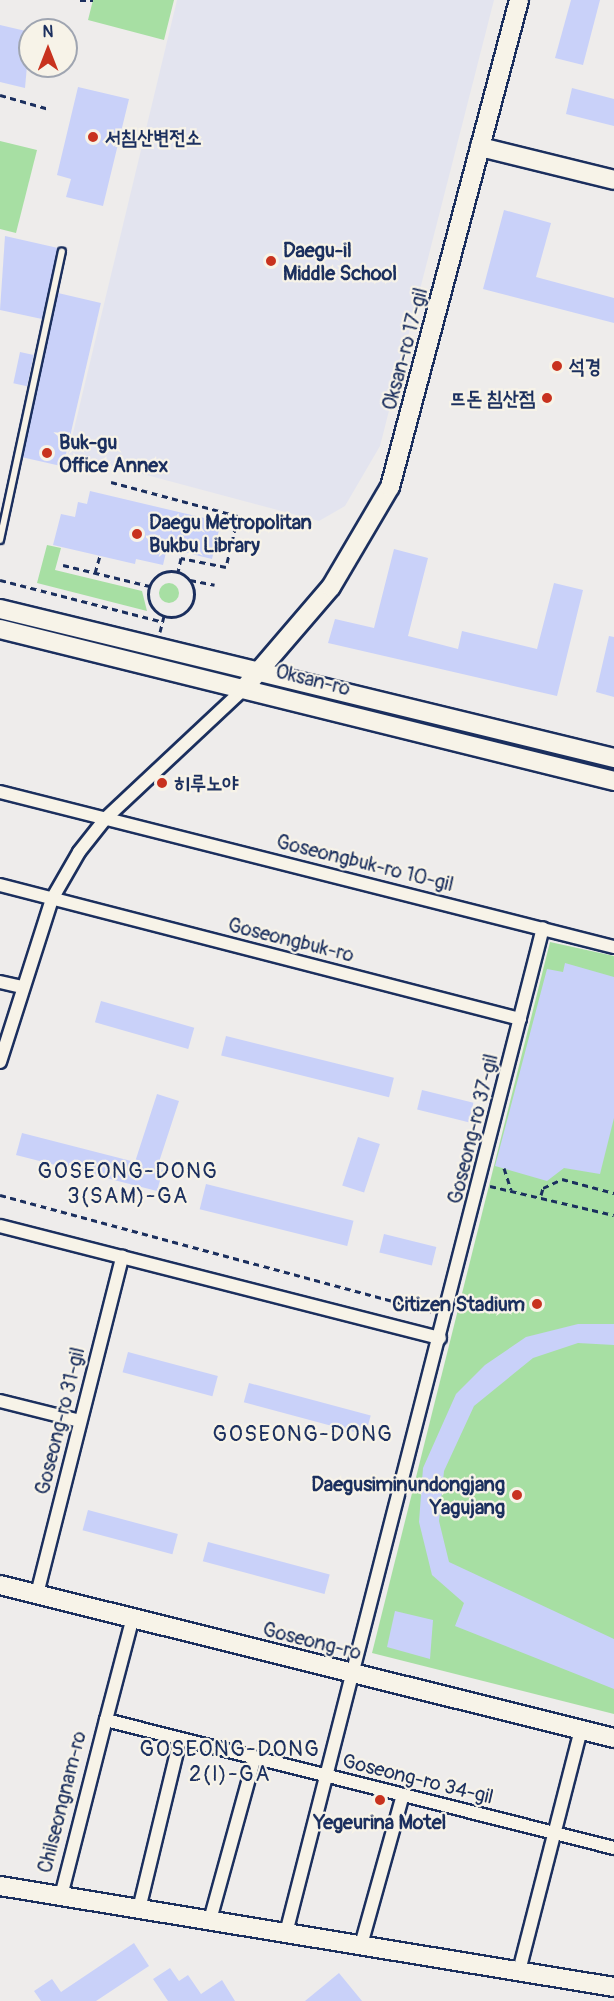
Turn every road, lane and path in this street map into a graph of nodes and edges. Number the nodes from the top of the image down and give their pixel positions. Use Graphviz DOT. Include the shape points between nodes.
graph roads {
  1 [pos="80,0"];
  2 [pos="93,0"];
  3 [pos="519,0"];
  4 [pos="0,95"];
  5 [pos="49,109"];
  6 [pos="480,147"];
  7 [pos="614,180"];
  8 [pos="62,252"];
  9 [pos="111,482"];
  10 [pos="0,540"];
  11 [pos="99,556"];
  12 [pos="63,565"];
  13 [pos="178,572"];
  14 [pos="95,573"];
  15 [pos="0,580"];
  16 [pos="189,580"];
  17 [pos="215,585"];
  18 [pos="149,586"];
  19 [pos="0,609"];
  20 [pos="163,621"];
  21 [pos="0,629"];
  22 [pos="252,680"];
  23 [pos="614,759"];
  24 [pos="614,781"];
  25 [pos="0,792"];
  26 [pos="106,818"];
  27 [pos="0,885"];
  28 [pos="52,899"];
  29 [pos="543,928"];
  30 [pos="614,947"];
  31 [pos="0,982"];
  32 [pos="22,987"];
  33 [pos="520,1019"];
  34 [pos="0,1062"];
  35 [pos="504,1168"];
  36 [pos="479,1184"];
  37 [pos="511,1190"];
  38 [pos="614,1193"];
  39 [pos="0,1195"];
  40 [pos="541,1195"];
  41 [pos="614,1215"];
  42 [pos="0,1226"];
  43 [pos="122,1257"];
  44 [pos="446,1316"];
  45 [pos="441,1338"];
  46 [pos="0,1401"];
  47 [pos="80,1422"];
  48 [pos="0,1585"];
  49 [pos="37,1594"];
  50 [pos="133,1617"];
  51 [pos="355,1675"];
  52 [pos="106,1720"];
  53 [pos="581,1730"];
  54 [pos="614,1738"];
  55 [pos="180,1739"];
  56 [pos="255,1757"];
  57 [pos="326,1776"];
  58 [pos="403,1795"];
  59 [pos="553,1833"];
  60 [pos="614,1848"];
  61 [pos="0,1886"];
  62 [pos="61,1896"];
  63 [pos="140,1909"];
  64 [pos="210,1920"];
  65 [pos="286,1933"];
  66 [pos="361,1945"];
  67 [pos="519,1971"];
  68 [pos="614,1987"];
  1 -- 2 [label="path"];
  3 -- 6 [label="street, Oksan-ro 17-gil"];
  4 -- 5 [label="path"];
  6 -- 7 [label="street"];
  6 -- 22 [label="street, Oksan-ro 17-gil" via="390,487 331,587"];
  8 -- 10 [label="lane"];
  9 -- 13 [label="path" via="238,516 226,567 181,558"];
  11 -- 14 [label="path"];
  12 -- 14 [label="path"];
  13 -- 16 [label="path"];
  13 -- 18 [label="path" via="158,574"];
  14 -- 18 [label="path"];
  15 -- 20 [label="path"];
  16 -- 17 [label="path"];
  16 -- 18 [label="path" via="194,591 191,606 172,617 152,608"];
  19 -- 22 [label="street, Oksan-ro"];
  21 -- 22 [label="street, Oksan-ro"];
  22 -- 23 [label="street, Oksan-ro"];
  22 -- 24 [label="street, Oksan-ro"];
  22 -- 26 [label="street"];
  25 -- 26 [label="street"];
  26 -- 28 [label="street"];
  26 -- 29 [label="street, Goseongbuk-ro 10-gil"];
  27 -- 28 [label="street, Goseongbuk-ro"];
  28 -- 32 [label="street"];
  28 -- 33 [label="street, Goseongbuk-ro"];
  29 -- 30 [label="street, Goseongbuk-ro 10-gil"];
  29 -- 33 [label="street, Goseong-ro 37-gil"];
  31 -- 32 [label="street"];
  32 -- 34 [label="street"];
  33 -- 36 [label="street, Goseong-ro 37-gil"];
  35 -- 37 [label="path"];
  36 -- 37 [label="path"];
  36 -- 44 [label="street, Goseong-ro 37-gil"];
  37 -- 40 [label="path"];
  38 -- 40 [label="path" via="562,1179 543,1188"];
  39 -- 44 [label="path"];
  40 -- 41 [label="path"];
  42 -- 43 [label="street"];
  43 -- 45 [label="street"];
  43 -- 47 [label="street, Goseong-ro 31-gil"];
  44 -- 45 [label="street, Goseong-ro 37-gil"];
  45 -- 51 [label="street, Goseong-ro 37-gil"];
  46 -- 47 [label="street"];
  47 -- 49 [label="street, Goseong-ro 31-gil"];
  48 -- 49 [label="street, Goseong-ro"];
  49 -- 50 [label="street, Goseong-ro"];
  50 -- 51 [label="street, Goseong-ro"];
  50 -- 52 [label="street"];
  51 -- 53 [label="street, Goseong-ro"];
  51 -- 57 [label="street, Goseong-ro 37-gil"];
  52 -- 55 [label="street, Goseong-ro 34-gil"];
  52 -- 62 [label="street, Chilseongnam-ro"];
  53 -- 54 [label="street, Goseong-ro"];
  53 -- 59 [label="street"];
  55 -- 56 [label="street, Goseong-ro 34-gil"];
  55 -- 63 [label="street"];
  56 -- 57 [label="street, Goseong-ro 34-gil"];
  56 -- 64 [label="street"];
  57 -- 58 [label="street, Goseong-ro 34-gil"];
  57 -- 65 [label="street"];
  58 -- 59 [label="street, Goseong-ro 34-gil"];
  58 -- 66 [label="street"];
  59 -- 60 [label="street, Goseong-ro 34-gil"];
  59 -- 67 [label="street"];
  61 -- 62 [label="street, Chilseongnam-ro"];
  62 -- 63 [label="street, Chilseongnam-ro"];
  63 -- 64 [label="street, Chilseongnam-ro"];
  64 -- 65 [label="street, Chilseongnam-ro"];
  65 -- 66 [label="street, Chilseongnam-ro"];
  66 -- 67 [label="street, Chilseongnam-ro"];
  67 -- 68 [label="street, Chilseongnam-ro"];
}
